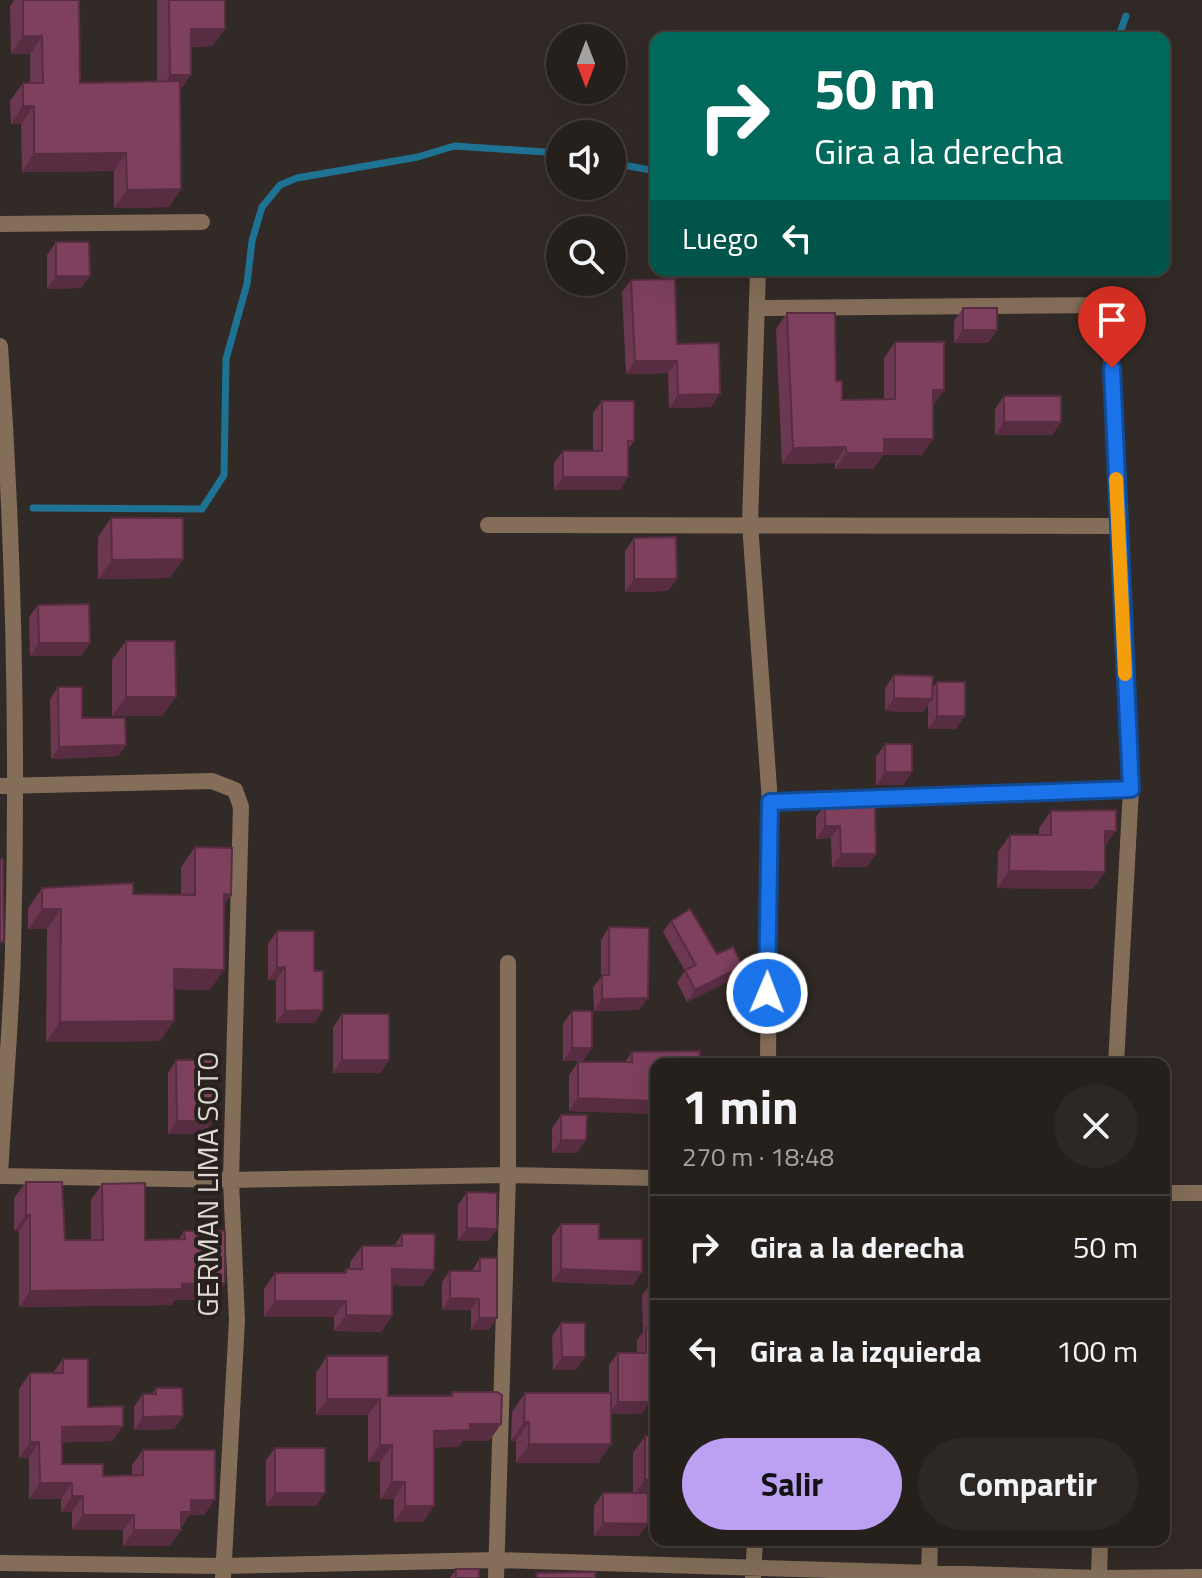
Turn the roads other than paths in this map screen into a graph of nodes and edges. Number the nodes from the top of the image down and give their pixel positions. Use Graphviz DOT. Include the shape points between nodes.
graph roads {
  1 [pos="202,222"];
  2 [pos="0,224"];
  3 [pos="758,276"];
  4 [pos="758,308"];
  5 [pos="0,346"];
  6 [pos="4,474"];
  7 [pos="750,524"];
  8 [pos="488,525"];
  9 [pos="1118,526"];
  10 [pos="7,786"];
  11 [pos="1131,789"];
  12 [pos="770,802"];
  13 [pos="508,963"];
  14 [pos="768,1058"];
  15 [pos="1116,1058"];
  16 [pos="0,1175"];
  17 [pos="508,1175"];
  18 [pos="650,1178"];
  19 [pos="231,1180"];
  20 [pos="1170,1193"];
  21 [pos="1202,1193"];
  22 [pos="755,1546"];
  23 [pos="930,1546"];
  24 [pos="1100,1546"];
  25 [pos="497,1560"];
  26 [pos="0,1563"];
  27 [pos="223,1572"];
  28 [pos="753,1574"];
  29 [pos="929,1574"];
  30 [pos="1202,1577"];
  31 [pos="496,1578"];
  32 [pos="1099,1578"];
  1 -- 2 [label="street"];
  3 -- 4 [label="street"];
  4 -- 7 [label="street"];
  4 -- 9 [label="street" via="1109,305"];
  5 -- 6 [label="street"];
  6 -- 10 [label="street"];
  7 -- 8 [label="street"];
  7 -- 9 [label="street"];
  7 -- 12 [label="street"];
  9 -- 11 [label="street"];
  10 -- 16 [label="street" via="13,953"];
  10 -- 19 [label="street, GERMAN LIMA SOTO" via="212,781 235,790 241,807"];
  11 -- 12 [label="street"];
  11 -- 15 [label="street"];
  12 -- 14 [label="street"];
  13 -- 17 [label="street"];
  16 -- 19 [label="street"];
  17 -- 18 [label="street"];
  17 -- 19 [label="street"];
  17 -- 25 [label="street"];
  19 -- 27 [label="street, GERMAN LIMA SOTO" via="237,1320"];
  20 -- 21 [label="street"];
  22 -- 28 [label="street"];
  23 -- 29 [label="street"];
  24 -- 32 [label="street"];
  25 -- 27 [label="street"];
  25 -- 28 [label="street"];
  25 -- 31 [label="street"];
  26 -- 27 [label="street"];
  28 -- 29 [label="street"];
  29 -- 32 [label="street"];
  30 -- 32 [label="street"];
}
